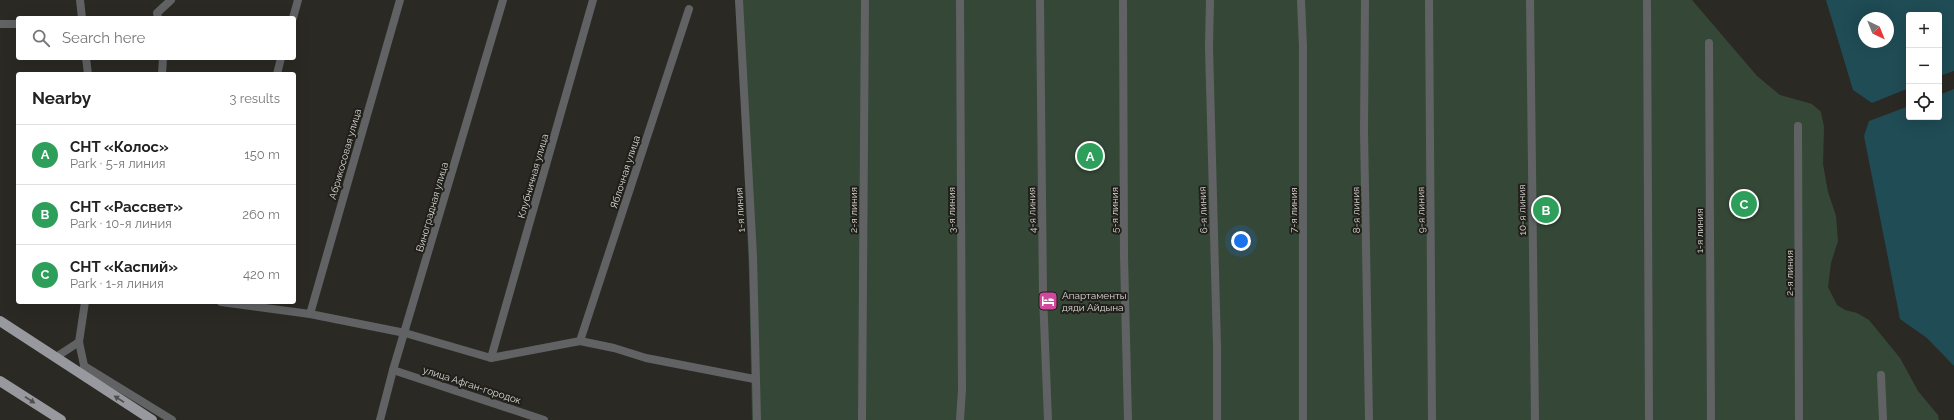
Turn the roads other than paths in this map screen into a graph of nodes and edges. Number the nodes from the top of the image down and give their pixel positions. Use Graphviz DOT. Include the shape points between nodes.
graph roads {
  1 [pos="80,0"];
  2 [pos="171,0"];
  3 [pos="298,0"];
  4 [pos="400,0"];
  5 [pos="503,0"];
  6 [pos="593,0"];
  7 [pos="739,0"];
  8 [pos="865,0"];
  9 [pos="960,0"];
  10 [pos="1040,0"];
  11 [pos="1123,0"];
  12 [pos="1210,0"];
  13 [pos="1301,0"];
  14 [pos="1365,0"];
  15 [pos="1429,0"];
  16 [pos="1530,0"];
  17 [pos="1647,0"];
  18 [pos="689,9"];
  19 [pos="158,15"];
  20 [pos="82,16"];
  21 [pos="294,16"];
  22 [pos="0,24"];
  23 [pos="16,24"];
  24 [pos="1709,43"];
  25 [pos="86,60"];
  26 [pos="163,60"];
  27 [pos="281,60"];
  28 [pos="88,72"];
  29 [pos="162,72"];
  30 [pos="278,72"];
  31 [pos="1798,126"];
  32 [pos="85,304"];
  33 [pos="236,304"];
  34 [pos="310,314"];
  35 [pos="2,323"];
  36 [pos="405,333"];
  37 [pos="580,341"];
  38 [pos="79,342"];
  39 [pos="56,357"];
  40 [pos="491,358"];
  41 [pos="393,370"];
  42 [pos="85,371"];
  43 [pos="1881,376"];
  44 [pos="754,379"];
  45 [pos="0,381"];
  46 [pos="61,420"];
  47 [pos="152,420"];
  48 [pos="172,420"];
  49 [pos="380,420"];
  50 [pos="544,420"];
  51 [pos="757,420"];
  52 [pos="862,420"];
  53 [pos="960,420"];
  54 [pos="1048,420"];
  55 [pos="1128,420"];
  56 [pos="1217,420"];
  57 [pos="1303,420"];
  58 [pos="1369,420"];
  59 [pos="1432,420"];
  60 [pos="1535,420"];
  61 [pos="1649,420"];
  62 [pos="1710,420"];
  63 [pos="1799,420"];
  64 [pos="1883,420"];
  1 -- 20 [label="street"];
  2 -- 19 [label="street"];
  3 -- 21 [label="street"];
  4 -- 34 [label="street, Абрикосовая улица"];
  5 -- 36 [label="street, Виноградная улица"];
  6 -- 40 [label="street, Клубничная улица"];
  7 -- 44 [label="street, 1-я линия" via="752,256"];
  8 -- 52 [label="street, 2-я линия"];
  9 -- 53 [label="street, 3-я линия"];
  10 -- 54 [label="street, 4-я линия" via="1043,295"];
  11 -- 55 [label="street, 5-я линия" via="1124,256"];
  12 -- 56 [label="street, 6-я линия"];
  13 -- 57 [label="street, 7-я линия"];
  14 -- 58 [label="street, 8-я линия" via="1364,131"];
  15 -- 59 [label="street, 9-я линия"];
  16 -- 60 [label="street, 10-я линия"];
  17 -- 61 [label="street"];
  18 -- 37 [label="street, Яблочная улица"];
  22 -- 23 [label="street"];
  24 -- 62 [label="street, 1-я линия"];
  25 -- 28 [label="street"];
  26 -- 29 [label="street"];
  27 -- 30 [label="street"];
  31 -- 63 [label="street, 2-я линия"];
  32 -- 38 [label="street"];
  33 -- 34 [label="street"];
  34 -- 36 [label="street"];
  35 -- 39 [label="main road"];
  36 -- 40 [label="street"];
  36 -- 41 [label="street, Виноградная улица"];
  37 -- 40 [label="street"];
  37 -- 44 [label="street" via="646,358"];
  38 -- 39 [label="street"];
  38 -- 42 [label="street"];
  39 -- 42 [label="main road"];
  41 -- 49 [label="street, Виноградная улица"];
  41 -- 50 [label="street, улица Афган-городок"];
  47 -- 42 [label="main road, one-way"];
  42 -- 48 [label="street"];
  43 -- 64 [label="street"];
  44 -- 51 [label="street, 1-я линия"];
  45 -- 46 [label="main road, one-way"];
}
